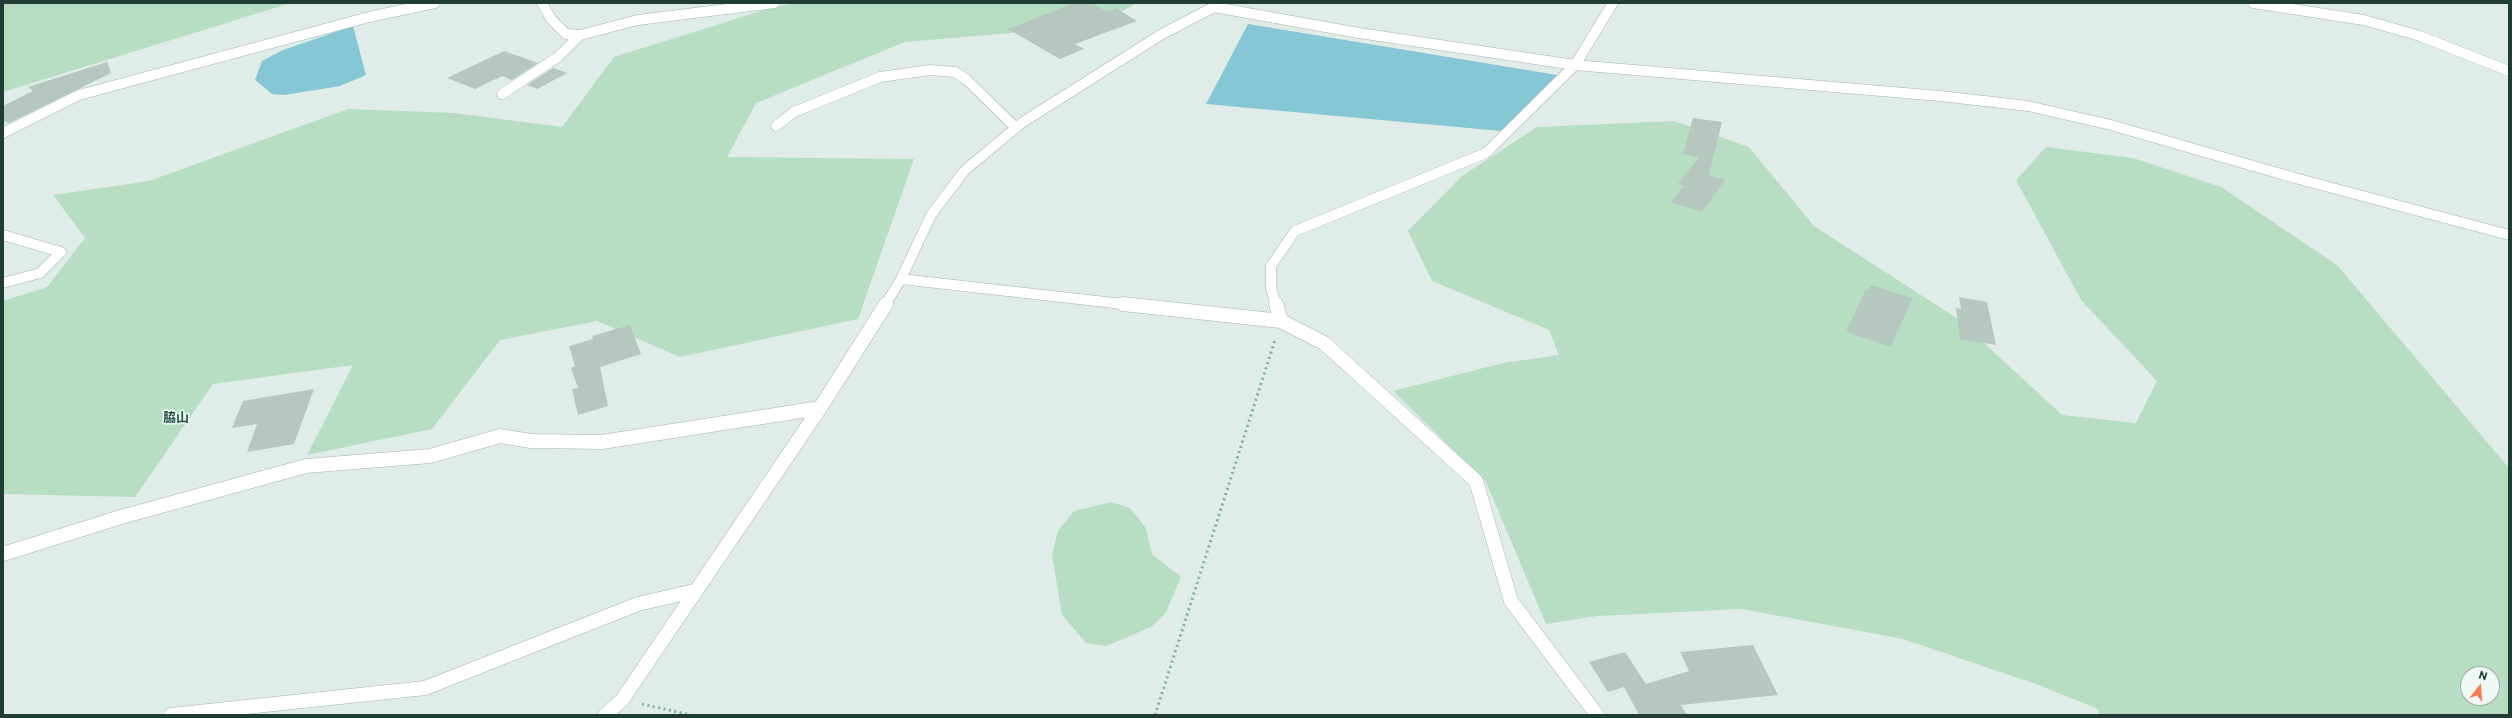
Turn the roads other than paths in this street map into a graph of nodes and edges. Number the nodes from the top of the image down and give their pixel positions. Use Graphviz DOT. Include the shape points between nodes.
graph roads {
  1 [pos="435,3"];
  2 [pos="542,3"];
  3 [pos="775,3"];
  4 [pos="1613,3"];
  5 [pos="2253,3"];
  6 [pos="1215,5"];
  7 [pos="580,35"];
  8 [pos="1574,66"];
  9 [pos="2509,71"];
  10 [pos="502,94"];
  11 [pos="776,126"];
  12 [pos="1016,128"];
  13 [pos="3,133"];
  14 [pos="3,235"];
  15 [pos="2509,235"];
  16 [pos="901,279"];
  17 [pos="3,282"];
  18 [pos="1281,321"];
  19 [pos="820,408"];
  20 [pos="3,554"];
  21 [pos="694,591"];
  22 [pos="171,715"];
  23 [pos="604,715"];
  24 [pos="1597,715"];
  1 -- 13 [label="street" via="369,17 79,95"];
  2 -- 7 [label="street" via="551,19 566,34"];
  3 -- 7 [label="street" via="638,20"];
  4 -- 8 [label="street"];
  5 -- 9 [label="street" via="2364,20 2420,36"];
  6 -- 8 [label="street" via="1367,34"];
  6 -- 12 [label="street" via="1162,34"];
  7 -- 10 [label="street" via="558,57"];
  8 -- 15 [label="street" via="1940,96 2028,106 2111,125 2294,178"];
  8 -- 18 [label="street" via="1486,153 1295,232 1271,266 1271,288"];
  11 -- 12 [label="street" via="794,112 880,77 930,70 955,72 967,80"];
  12 -- 16 [label="street" via="961,176 931,215"];
  14 -- 17 [label="street" via="61,252 40,272"];
  16 -- 18 [label="street"];
  16 -- 19 [label="street"];
  18 -- 24 [label="street" via="1324,343 1476,481 1511,601"];
  19 -- 20 [label="street" via="602,442 531,441 500,436 430,456 306,466 121,517"];
  19 -- 21 [label="street"];
  21 -- 22 [label="street" via="638,604 425,688"];
  21 -- 23 [label="street" via="622,700"];
}
